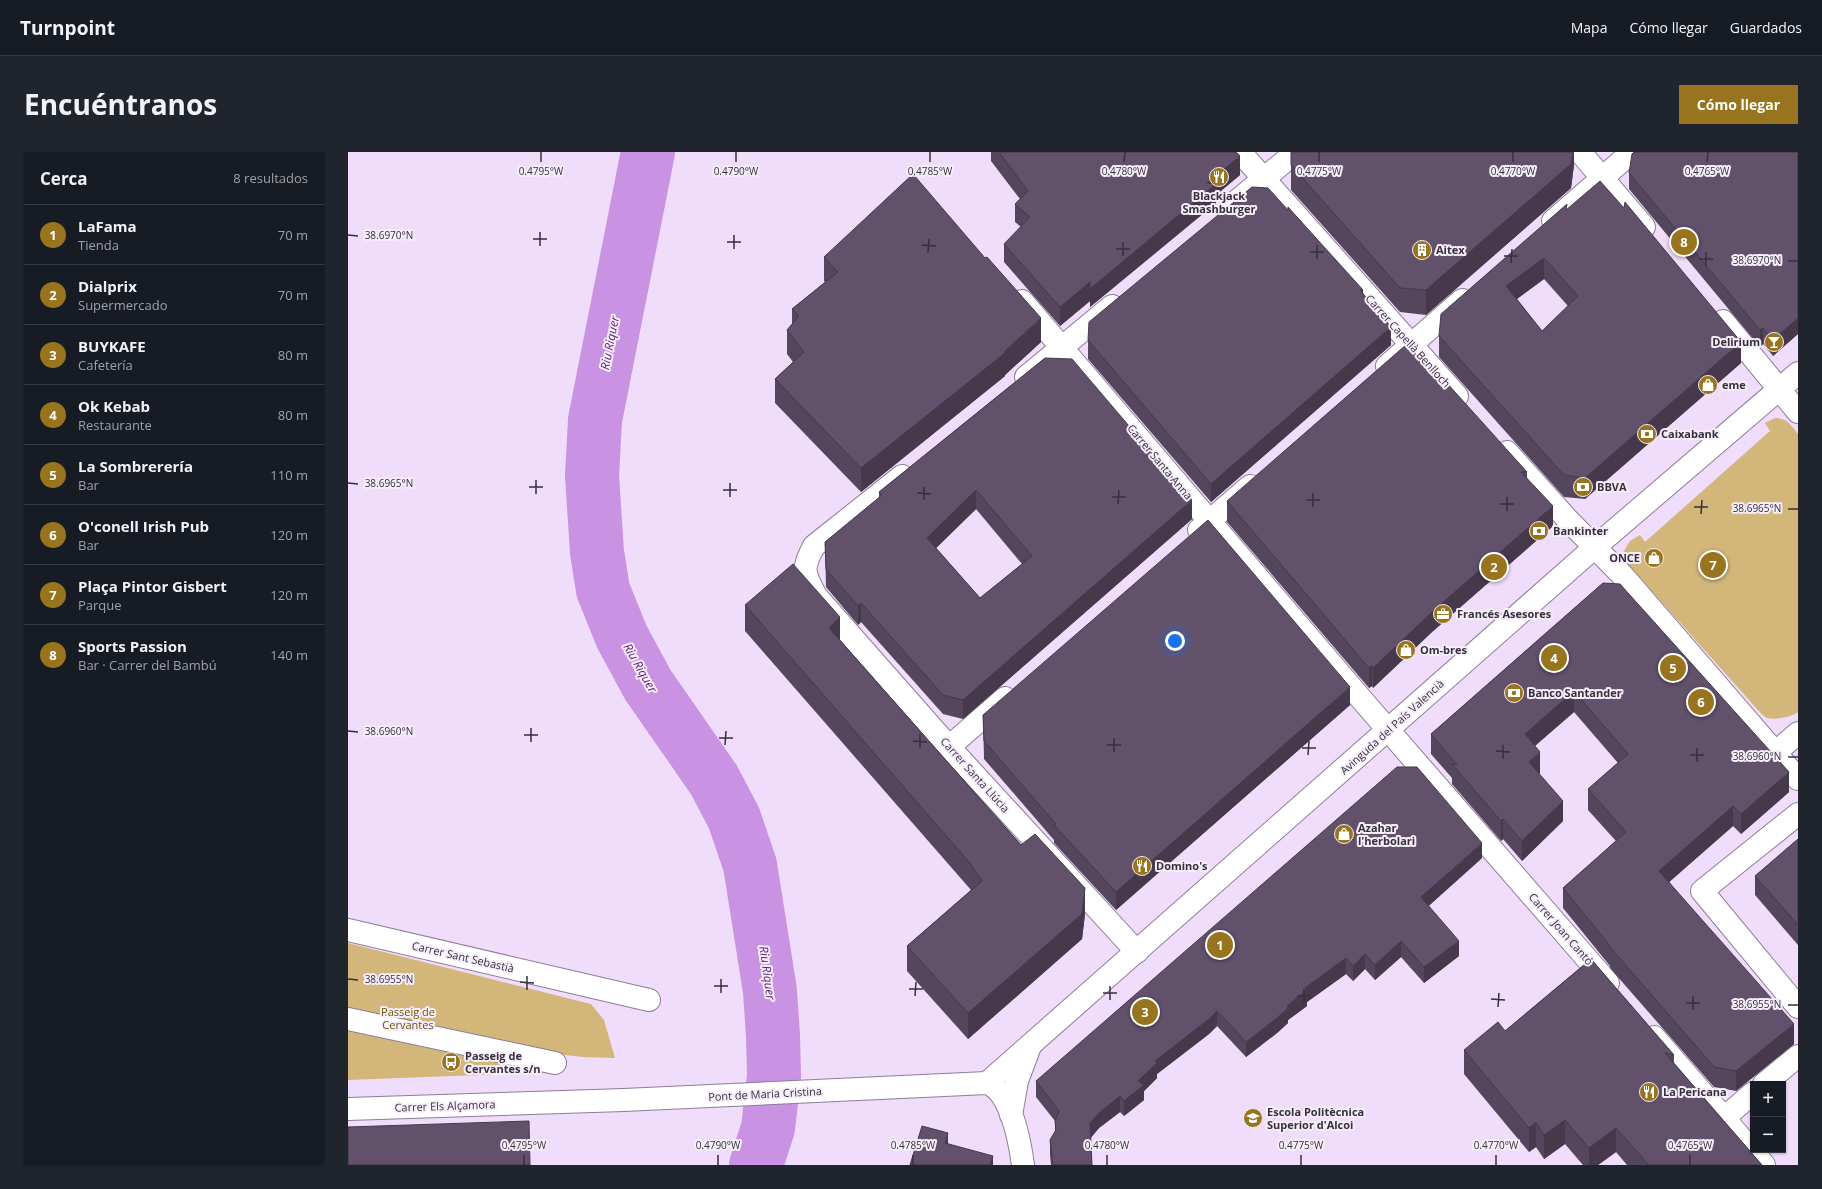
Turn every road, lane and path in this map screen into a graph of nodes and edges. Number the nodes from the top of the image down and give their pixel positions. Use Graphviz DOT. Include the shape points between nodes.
graph roads {
  1 [pos="1240,152"];
  2 [pos="1296,152"];
  3 [pos="1580,152"];
  4 [pos="1632,152"];
  5 [pos="1264,178"];
  6 [pos="1603,178"];
  7 [pos="1216,218"];
  8 [pos="1539,234"];
  9 [pos="1659,245"];
  10 [pos="1011,289"];
  11 [pos="1474,290"];
  12 [pos="1128,292"];
  13 [pos="1710,306"];
  14 [pos="1411,345"];
  15 [pos="1062,347"];
  16 [pos="1798,373"];
  17 [pos="1372,379"];
  18 [pos="1013,387"];
  19 [pos="1779,389"];
  20 [pos="1469,409"];
  21 [pos="1798,412"];
  22 [pos="1495,438"];
  23 [pos="920,462"];
  24 [pos="1264,474"];
  25 [pos="1210,521"];
  26 [pos="1183,544"];
  27 [pos="1595,547"];
  28 [pos="1021,684"];
  29 [pos="1388,729"];
  30 [pos="1798,733"];
  31 [pos="949,747"];
  32 [pos="1775,753"];
  33 [pos="1798,779"];
  34 [pos="1798,814"];
  35 [pos="348,930"];
  36 [pos="1137,952"];
  37 [pos="1621,998"];
  38 [pos="649,1000"];
  39 [pos="1798,1007"];
  40 [pos="348,1019"];
  41 [pos="1641,1022"];
  42 [pos="1030,1046"];
  43 [pos="1798,1056"];
  44 [pos="556,1063"];
  45 [pos="1768,1081"];
  46 [pos="987,1083"];
  47 [pos="1750,1096"];
  48 [pos="542,1102"];
  49 [pos="348,1110"];
  50 [pos="1011,1115"];
  51 [pos="1724,1118"];
  52 [pos="1023,1165"];
  53 [pos="1764,1165"];
  1 -- 5 [label="street, Carrer Capellà Benlloch"];
  2 -- 5 [label="street"];
  3 -- 6 [label="street"];
  4 -- 6 [label="street"];
  5 -- 7 [label="street"];
  5 -- 14 [label="street, Carrer Capellà Benlloch"];
  6 -- 8 [label="street"];
  6 -- 9 [label="street"];
  10 -- 15 [label="street, Carrer Santa Anna"];
  11 -- 14 [label="street"];
  12 -- 15 [label="street"];
  13 -- 19 [label="street"];
  14 -- 17 [label="street"];
  14 -- 20 [label="street, Carrer Capellà Benlloch"];
  15 -- 18 [label="street"];
  15 -- 25 [label="street, Carrer Santa Anna"];
  16 -- 19 [label="street, Avinguda del País Valencià"];
  19 -- 21 [label="street"];
  19 -- 27 [label="street, Avinguda del País Valencià"];
  22 -- 27 [label="street"];
  23 -- 31 [label="street, Carrer Santa Llúcia" via="814,546 805,562 806,577 816,596"];
  24 -- 25 [label="street"];
  25 -- 26 [label="street"];
  25 -- 29 [label="street, Carrer Santa Anna"];
  27 -- 29 [label="street, Avinguda del País Valencià"];
  27 -- 32 [label="street" via="1624,577"];
  28 -- 31 [label="street"];
  29 -- 36 [label="street, Avinguda del País Valencià"];
  29 -- 37 [label="street, Carrer Joan Cantó"];
  30 -- 32 [label="street"];
  31 -- 36 [label="street, Carrer Santa Llúcia"];
  32 -- 33 [label="street"];
  34 -- 39 [label="street" via="1702,892"];
  35 -- 38 [label="street, Carrer Sant Sebastià"];
  36 -- 42 [label="street, Avinguda del País Valencià"];
  40 -- 44 [label="street"];
  41 -- 51 [label="street"];
  42 -- 46 [label="street, Avinguda del País Valencià"];
  42 -- 50 [label="street" via="1017,1081"];
  43 -- 45 [label="street"];
  46 -- 48 [label="street, Pont de Maria Cristina"];
  46 -- 50 [label="street" via="994,1085 1002,1094"];
  47 -- 51 [label="street"];
  48 -- 49 [label="street, Carrer Els Alçamora"];
  50 -- 52 [label="street" via="1018,1133"];
  51 -- 53 [label="street"];
}
